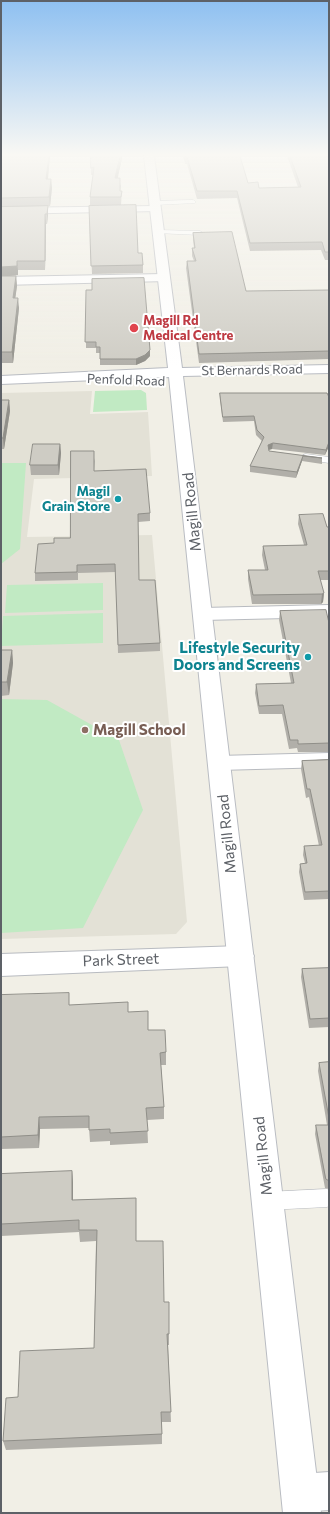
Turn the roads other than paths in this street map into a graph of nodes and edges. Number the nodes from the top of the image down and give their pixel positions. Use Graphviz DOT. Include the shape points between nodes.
graph roads {
  1 [pos="157,227"];
  2 [pos="158,232"];
  3 [pos="200,232"];
  4 [pos="164,278"];
  5 [pos="1,281"];
  6 [pos="329,369"];
  7 [pos="176,376"];
  8 [pos="329,377"];
  9 [pos="1,380"];
  10 [pos="293,455"];
  11 [pos="329,460"];
  12 [pos="329,610"];
  13 [pos="203,614"];
  14 [pos="329,760"];
  15 [pos="219,763"];
  16 [pos="241,956"];
  17 [pos="1,964"];
  18 [pos="327,1198"];
  19 [pos="267,1202"];
  20 [pos="310,1499"];
  1 -- 2 [label="main road, Magill Road"];
  2 -- 3 [label="lane"];
  2 -- 4 [label="main road, Magill Road"];
  4 -- 5 [label="main road"];
  4 -- 7 [label="main road, Magill Road"];
  6 -- 7 [label="main road, St Bernards Road"];
  7 -- 8 [label="main road, St Bernards Road"];
  7 -- 9 [label="main road, Penfold Road"];
  7 -- 13 [label="main road, Magill Road"];
  10 -- 11 [label="lane"];
  12 -- 13 [label="main road"];
  13 -- 15 [label="main road, Magill Road"];
  14 -- 15 [label="main road"];
  15 -- 16 [label="main road, Magill Road"];
  16 -- 17 [label="main road, Park Street"];
  16 -- 19 [label="main road, Magill Road"];
  18 -- 19 [label="lane"];
  19 -- 20 [label="main road, Magill Road"];
}
